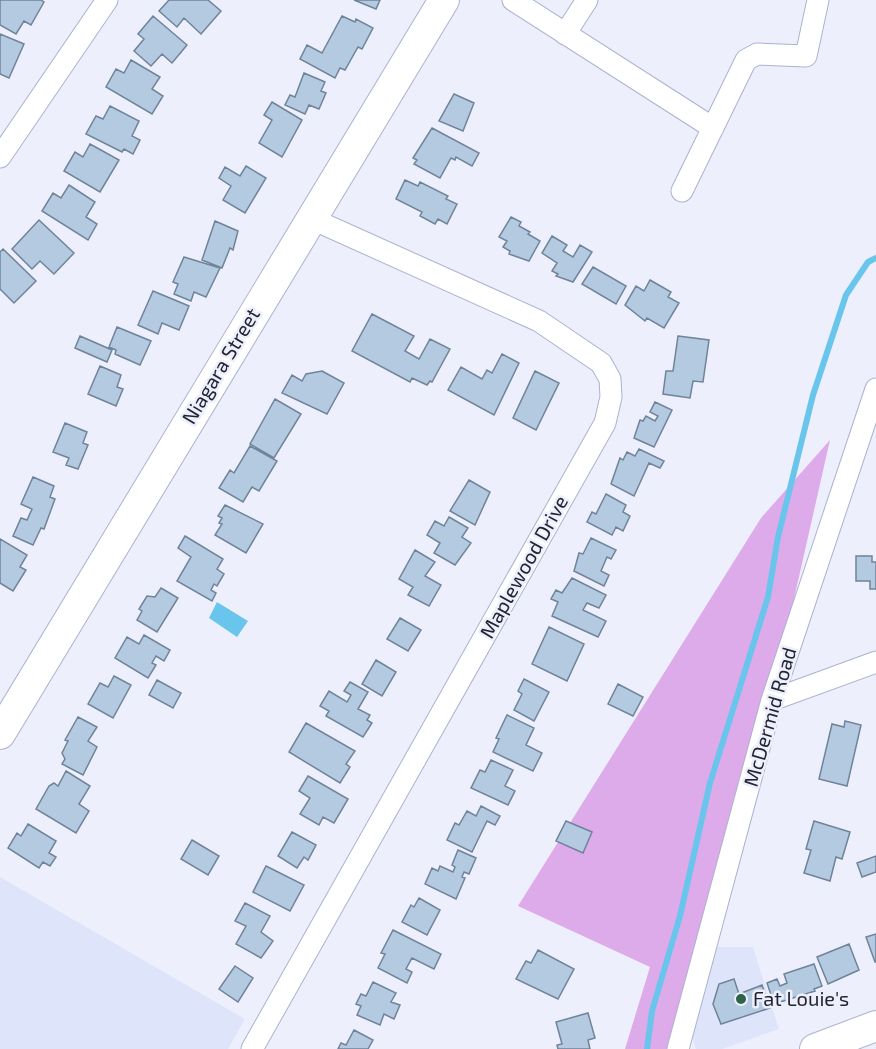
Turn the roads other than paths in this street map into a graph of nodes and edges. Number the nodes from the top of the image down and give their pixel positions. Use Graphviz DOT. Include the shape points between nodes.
graph roads {
  1 [pos="107,0"];
  2 [pos="444,0"];
  3 [pos="513,0"];
  4 [pos="587,0"];
  5 [pos="818,0"];
  6 [pos="565,34"];
  7 [pos="713,128"];
  8 [pos="0,157"];
  9 [pos="682,191"];
  10 [pos="310,218"];
  11 [pos="876,389"];
  12 [pos="876,662"];
  13 [pos="772,700"];
  14 [pos="0,734"];
  15 [pos="876,1026"];
  16 [pos="252,1049"];
  17 [pos="678,1049"];
  18 [pos="815,1049"];
  1 -- 8 [label="street"];
  2 -- 10 [label="main road, Niagara Street"];
  3 -- 6 [label="street"];
  4 -- 6 [label="street"];
  5 -- 7 [label="street" via="806,57 757,54 746,60"];
  6 -- 7 [label="street"];
  7 -- 9 [label="street"];
  10 -- 14 [label="main road, Niagara Street"];
  10 -- 16 [label="street, Maplewood Drive" via="539,321 601,363 610,380 611,397 605,423"];
  11 -- 13 [label="street, McDermid Road"];
  12 -- 13 [label="street"];
  13 -- 17 [label="street, McDermid Road"];
  15 -- 18 [label="main road"];
}
